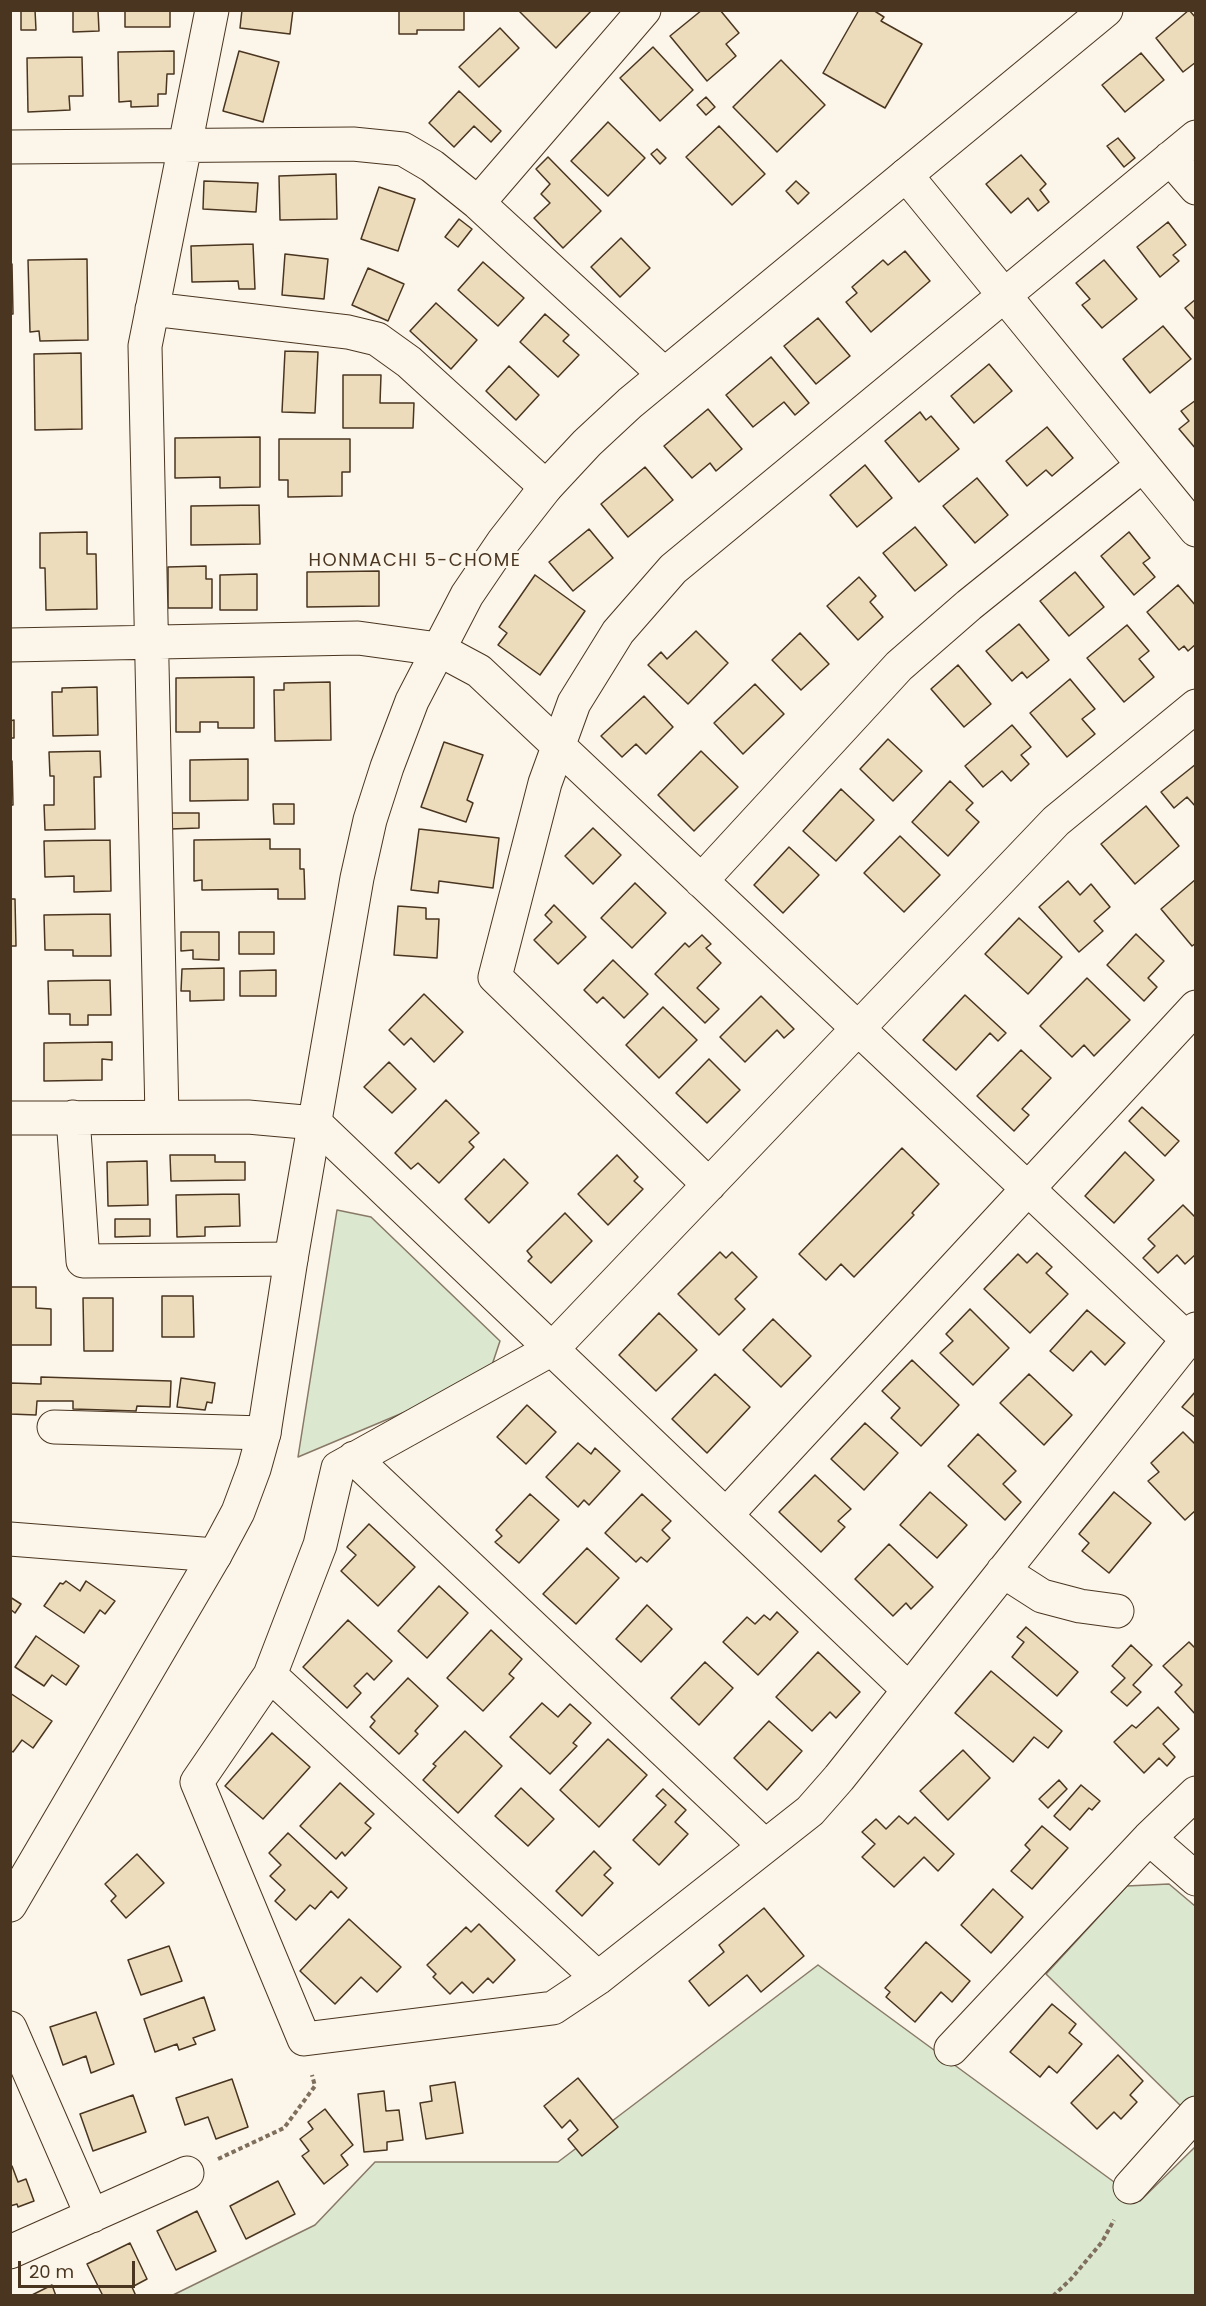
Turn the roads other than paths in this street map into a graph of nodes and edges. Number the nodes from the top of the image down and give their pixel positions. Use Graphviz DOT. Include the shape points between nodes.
graph roads {
  1 [pos="212,10"];
  2 [pos="644,10"];
  3 [pos="1106,10"];
  4 [pos="1196,137"];
  5 [pos="185,146"];
  6 [pos="10,147"];
  7 [pos="1170,158"];
  8 [pos="906,176"];
  9 [pos="1196,188"];
  10 [pos="478,203"];
  11 [pos="1005,295"];
  12 [pos="152,309"];
  13 [pos="664,374"];
  14 [pos="1143,465"];
  15 [pos="546,487"];
  16 [pos="1196,530"];
  17 [pos="152,642"];
  18 [pos="10,645"];
  19 [pos="438,649"];
  20 [pos="1196,706"];
  21 [pos="559,746"];
  22 [pos="701,880"];
  23 [pos="1196,1006"];
  24 [pos="858,1028"];
  25 [pos="73,1117"];
  26 [pos="162,1117"];
  27 [pos="10,1118"];
  28 [pos="315,1123"];
  29 [pos="709,1185"];
  30 [pos="1027,1189"];
  31 [pos="291,1259"];
  32 [pos="1191,1334"];
  33 [pos="552,1349"];
  34 [pos="54,1427"];
  35 [pos="264,1434"];
  36 [pos="354,1458"];
  37 [pos="726,1515"];
  38 [pos="10,1539"];
  39 [pos="215,1554"];
  40 [pos="1003,1571"];
  41 [pos="1117,1611"];
  42 [pos="270,1675"];
  43 [pos="909,1690"];
  44 [pos="1196,1793"];
  45 [pos="1149,1838"];
  46 [pos="765,1846"];
  47 [pos="1196,1879"];
  48 [pos="10,1905"];
  49 [pos="598,1978"];
  50 [pos="10,2028"];
  51 [pos="951,2049"];
  52 [pos="1196,2113"];
  53 [pos="187,2173"];
  54 [pos="1130,2187"];
  55 [pos="92,2216"];
  56 [pos="10,2252"];
  1 -- 5 [label="street"];
  2 -- 10 [label="street"];
  3 -- 8 [label="street"];
  4 -- 7 [label="street"];
  5 -- 6 [label="street"];
  5 -- 10 [label="street" via="353,144 403,149 432,166"];
  5 -- 12 [label="street"];
  7 -- 9 [label="street"];
  7 -- 11 [label="street"];
  8 -- 11 [label="street"];
  8 -- 13 [label="street"];
  10 -- 13 [label="street"];
  11 -- 14 [label="street"];
  11 -- 21 [label="street" via="674,570 618,632 574,703"];
  12 -- 15 [label="street" via="348,332 377,339 409,362"];
  12 -- 17 [label="street" via="145,346"];
  13 -- 15 [label="street" via="587,443"];
  14 -- 16 [label="street"];
  14 -- 22 [label="street" via="899,666"];
  15 -- 19 [label="street" via="473,586"];
  17 -- 18 [label="street"];
  17 -- 19 [label="street" via="358,638"];
  17 -- 26 [label="street"];
  19 -- 21 [label="street" via="479,671"];
  19 -- 28 [label="street" via="412,701 370,820"];
  20 -- 24 [label="street" via="1056,821"];
  21 -- 22 [label="street"];
  21 -- 29 [label="street" via="545,783 495,977"];
  22 -- 24 [label="street"];
  23 -- 30 [label="street"];
  24 -- 29 [label="street"];
  24 -- 30 [label="street"];
  25 -- 26 [label="street"];
  25 -- 27 [label="street"];
  25 -- 31 [label="street" via="83,1261"];
  26 -- 28 [label="street" via="248,1117"];
  28 -- 31 [label="street"];
  28 -- 33 [label="street"];
  29 -- 33 [label="street"];
  30 -- 32 [label="street"];
  30 -- 37 [label="street"];
  31 -- 35 [label="street"];
  32 -- 40 [label="street"];
  33 -- 36 [label="street"];
  33 -- 37 [label="street"];
  34 -- 35 [label="street"];
  35 -- 39 [label="street" via="238,1512"];
  36 -- 42 [label="street" via="338,1468 320,1545"];
  36 -- 46 [label="street"];
  37 -- 43 [label="street"];
  38 -- 39 [label="street"];
  39 -- 48 [label="street"];
  40 -- 41 [label="street" via="1042,1596"];
  40 -- 43 [label="street"];
  42 -- 49 [label="street"];
  42 -- 49 [label="street" via="197,1782 304,2038 552,2008"];
  43 -- 46 [label="street" via="840,1778 810,1810"];
  44 -- 45 [label="street"];
  45 -- 47 [label="street"];
  45 -- 51 [label="street"];
  46 -- 49 [label="street"];
  50 -- 55 [label="street"];
  52 -- 54 [label="street"];
  53 -- 55 [label="street"];
  55 -- 56 [label="street"];
}
